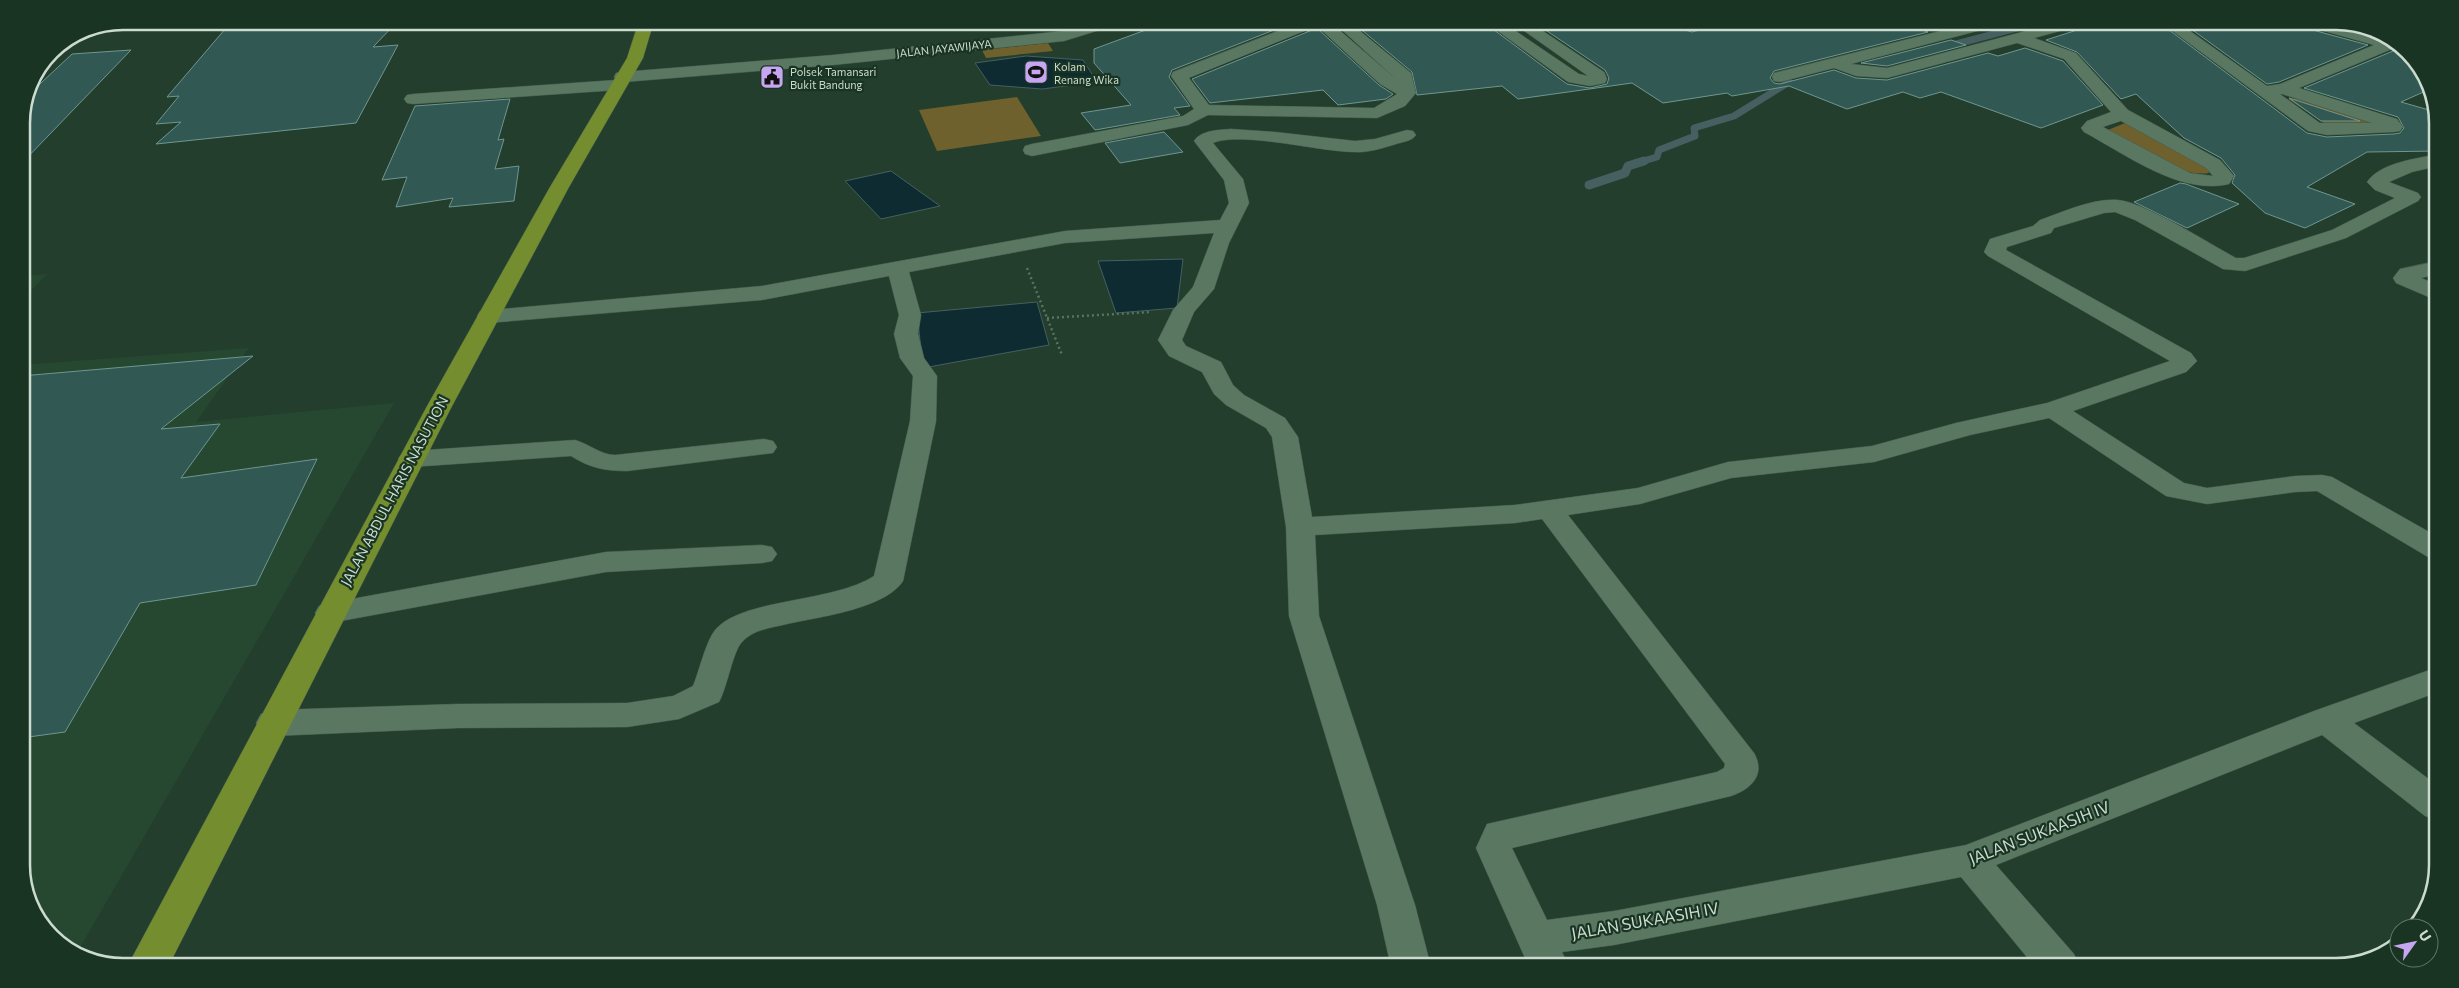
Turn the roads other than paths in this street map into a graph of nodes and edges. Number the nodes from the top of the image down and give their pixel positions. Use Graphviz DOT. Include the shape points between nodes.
graph roads {
  1 [pos="646,30"];
  2 [pos="1051,30"];
  3 [pos="1084,30"];
  4 [pos="1296,30"];
  5 [pos="1329,30"];
  6 [pos="1349,30"];
  7 [pos="1504,30"];
  8 [pos="1531,30"];
  9 [pos="1965,30"];
  10 [pos="2048,30"];
  11 [pos="2179,30"];
  12 [pos="2337,30"];
  13 [pos="1015,36"];
  14 [pos="2018,38"];
  15 [pos="1835,63"];
  16 [pos="624,76"];
  17 [pos="1780,78"];
  18 [pos="2265,90"];
  19 [pos="2283,90"];
  20 [pos="1408,94"];
  21 [pos="414,99"];
  22 [pos="1204,110"];
  23 [pos="2122,114"];
  24 [pos="1407,135"];
  25 [pos="1032,150"];
  26 [pos="2429,162"];
  27 [pos="1228,226"];
  28 [pos="897,267"];
  29 [pos="2429,269"];
  30 [pos="2429,290"];
  31 [pos="488,316"];
  32 [pos="2053,409"];
  33 [pos="764,447"];
  34 [pos="411,459"];
  35 [pos="1548,509"];
  36 [pos="1300,527"];
  37 [pos="2429,545"];
  38 [pos="762,554"];
  39 [pos="330,613"];
  40 [pos="2429,681"];
  41 [pos="2326,720"];
  42 [pos="272,723"];
  43 [pos="2429,799"];
  44 [pos="1969,860"];
  45 [pos="1542,953"];
  46 [pos="152,958"];
  47 [pos="1409,958"];
  48 [pos="2052,958"];
  1 -- 16 [label="highway, JALAN ABDUL HARIS NASUTION" via="644,40"];
  2 -- 13 [label="street, JALAN JAYAWIJAYA"];
  3 -- 13 [label="street, JALAN JAYAWIJAYA" via="1064,36"];
  4 -- 22 [label="street" via="1179,76"];
  5 -- 20 [label="street" via="1386,80"];
  6 -- 20 [label="street" via="1405,78"];
  7 -- 8 [label="street" via="1574,78 1599,79 1598,75"];
  9 -- 15 [label="street"];
  10 -- 14 [label="street"];
  11 -- 18 [label="street"];
  12 -- 19 [label="street" via="2386,46"];
  13 -- 16 [label="street, JALAN JAYAWIJAYA"];
  14 -- 15 [label="street" via="1886,73 1856,71"];
  14 -- 23 [label="street" via="2070,56"];
  15 -- 17 [label="street"];
  16 -- 21 [label="street, JALAN JAYAWIJAYA"];
  16 -- 31 [label="highway, JALAN ABDUL HARIS NASUTION"];
  18 -- 19 [label="street"];
  18 -- 19 [label="street" via="2321,130 2394,127 2391,123"];
  20 -- 22 [label="street" via="1377,113"];
  22 -- 25 [label="street" via="1188,120"];
  23 -- 23 [label="street" via="2213,164 2224,176 2222,180 2212,182 2185,178 2090,128"];
  24 -- 27 [label="street" via="1356,147 1240,134 1206,139 1203,141 1206,146 1233,179 1239,203"];
  26 -- 32 [label="street" via="2386,175 2377,182 2411,197 2338,234 2245,265 2231,264 2142,216 2111,205 1997,242 1995,252 2175,352 2185,361 2128,385"];
  27 -- 28 [label="street" via="1065,237"];
  27 -- 36 [label="street" via="1203,289 1184,310 1170,340 1177,351 1212,367 1223,389 1235,400 1276,423 1285,436"];
  28 -- 31 [label="street" via="762,293 662,304"];
  28 -- 42 [label="street" via="910,315 906,334 912,358 925,376 923,421 888,581 871,592 837,603 748,622 727,637 707,694 680,707 627,715 458,716"];
  29 -- 30 [label="street" via="2404,278"];
  31 -- 34 [label="highway, JALAN ABDUL HARIS NASUTION"];
  32 -- 35 [label="street" via="1965,428 1874,454 1728,470 1640,496"];
  32 -- 37 [label="street" via="2176,490 2207,496 2322,483"];
  33 -- 34 [label="street" via="627,463 597,461 574,448"];
  34 -- 39 [label="highway, JALAN ABDUL HARIS NASUTION"];
  35 -- 36 [label="street" via="1515,514"];
  35 -- 45 [label="street" via="1742,762 1741,774 1731,782 1500,836 1494,848"];
  36 -- 47 [label="street" via="1304,616 1396,905"];
  38 -- 39 [label="street" via="606,562"];
  39 -- 42 [label="highway, JALAN ABDUL HARIS NASUTION"];
  40 -- 41 [label="street, JALAN SUKAASIH IV"];
  41 -- 43 [label="street"];
  41 -- 44 [label="street, JALAN SUKAASIH IV"];
  42 -- 46 [label="highway, JALAN ABDUL HARIS NASUTION"];
  44 -- 45 [label="street, JALAN SUKAASIH IV" via="1624,926"];
  44 -- 48 [label="street"];
}
